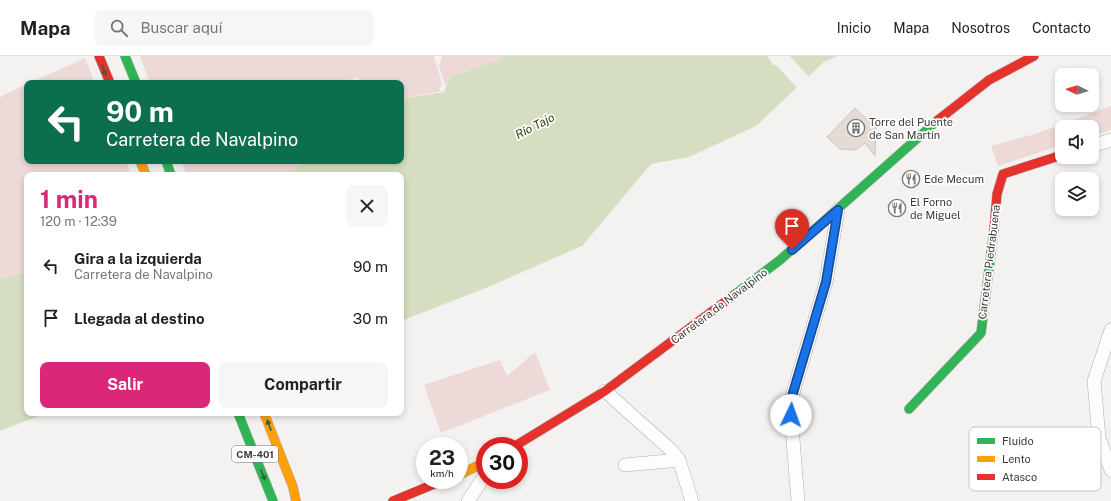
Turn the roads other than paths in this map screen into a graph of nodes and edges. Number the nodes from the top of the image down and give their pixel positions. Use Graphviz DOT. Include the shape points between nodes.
graph roads {
  1 [pos="99,56"];
  2 [pos="125,56"];
  3 [pos="1034,56"];
  4 [pos="109,80"];
  5 [pos="135,80"];
  6 [pos="1111,140"];
  7 [pos="1099,144"];
  8 [pos="1055,157"];
  9 [pos="838,210"];
  10 [pos="1111,330"];
  11 [pos="605,391"];
  12 [pos="909,409"];
  13 [pos="239,416"];
  14 [pos="265,416"];
  15 [pos="1098,427"];
  16 [pos="528,438"];
  17 [pos="1101,443"];
  18 [pos="679,460"];
  19 [pos="625,465"];
  20 [pos="1111,470"];
  21 [pos="293,487"];
  22 [pos="422,489"];
  23 [pos="439,489"];
  24 [pos="476,489"];
  25 [pos="428,497"];
  26 [pos="272,499"];
  27 [pos="296,501"];
  28 [pos="308,501"];
  29 [pos="393,501"];
  30 [pos="468,501"];
  31 [pos="692,501"];
  32 [pos="798,501"];
  1 -- 4 [label="main road, one-way"];
  2 -- 5 [label="main road"];
  3 -- 9 [label="main road, Carretera de Navalpino" via="989,80 957,104"];
  6 -- 7 [label="street"];
  8 -- 12 [label="main road, Carretera Piedrabuena" via="1004,174 997,194 981,333"];
  9 -- 11 [label="main road, Carretera de Navalpino" via="780,260"];
  9 -- 32 [label="street" via="826,282 790,403"];
  10 -- 15 [label="street" via="1094,381"];
  11 -- 16 [label="main road, Carretera de Navalpino"];
  11 -- 18 [label="street"];
  13 -- 26 [label="main road, CM-401, one-way"];
  21 -- 14 [label="main road, CM-401, one-way"];
  17 -- 20 [label="street"];
  18 -- 19 [label="street"];
  18 -- 31 [label="street"];
  21 -- 27 [label="main road, CM-401"];
  21 -- 28 [label="main road"];
  22 -- 29 [label="main road"];
  23 -- 25 [label="main road"];
  24 -- 30 [label="street"];
}
